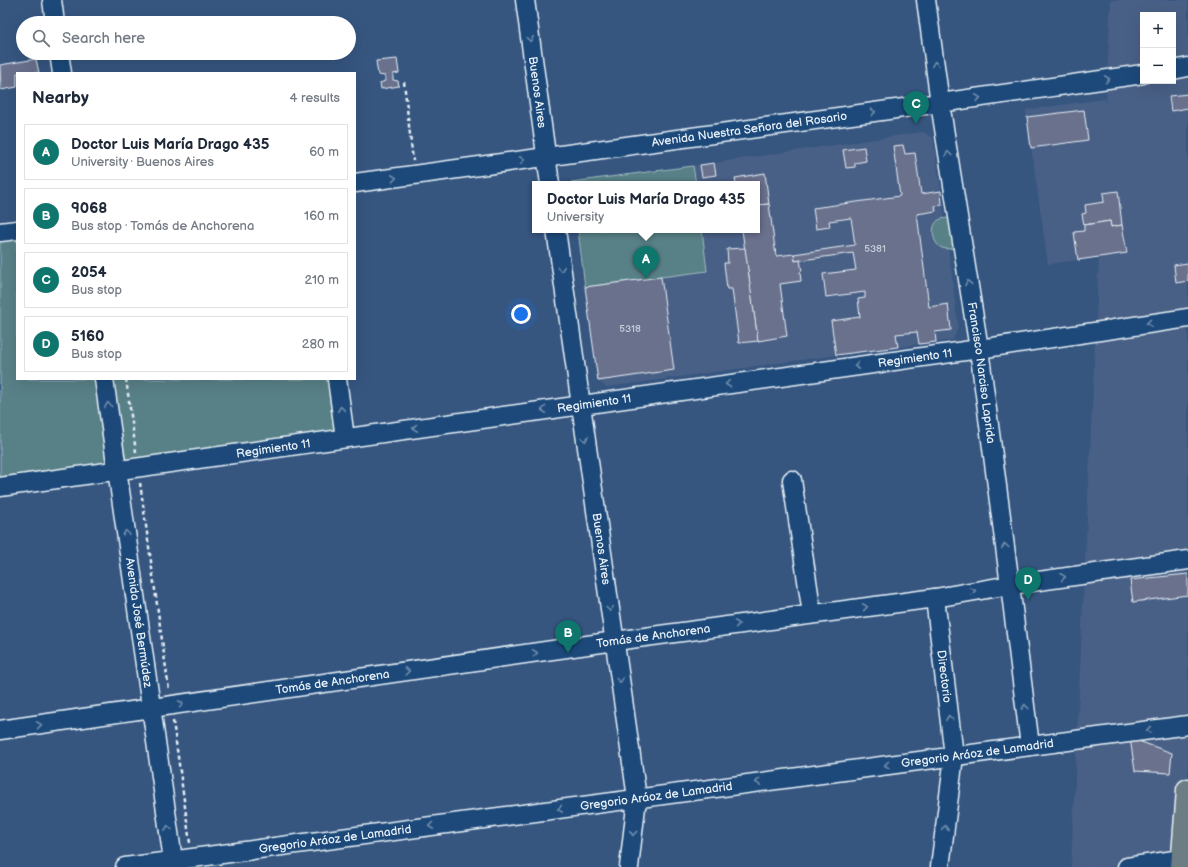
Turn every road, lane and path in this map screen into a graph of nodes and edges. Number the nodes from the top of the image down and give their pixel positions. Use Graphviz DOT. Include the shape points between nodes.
graph roads {
  1 [pos="52,0"];
  2 [pos="525,0"];
  3 [pos="926,0"];
  4 [pos="54,16"];
  5 [pos="60,60"];
  6 [pos="1188,67"];
  7 [pos="1176,69"];
  8 [pos="62,72"];
  9 [pos="1140,74"];
  10 [pos="404,82"];
  11 [pos="940,103"];
  12 [pos="546,157"];
  13 [pos="415,175"];
  14 [pos="550,181"];
  15 [pos="356,183"];
  16 [pos="16,230"];
  17 [pos="0,232"];
  18 [pos="556,233"];
  19 [pos="1188,318"];
  20 [pos="979,349"];
  21 [pos="104,380"];
  22 [pos="126,380"];
  23 [pos="337,380"];
  24 [pos="580,405"];
  25 [pos="345,438"];
  26 [pos="138,467"];
  27 [pos="117,470"];
  28 [pos="792,480"];
  29 [pos="0,487"];
  30 [pos="1188,560"];
  31 [pos="1010,584"];
  32 [pos="935,598"];
  33 [pos="812,614"];
  34 [pos="615,641"];
  35 [pos="171,706"];
  36 [pos="151,708"];
  37 [pos="1188,725"];
  38 [pos="0,730"];
  39 [pos="1030,746"];
  40 [pos="954,756"];
  41 [pos="1188,790"];
  42 [pos="637,798"];
  43 [pos="192,858"];
  44 [pos="1184,861"];
  45 [pos="174,864"];
  46 [pos="125,867"];
  47 [pos="629,867"];
  48 [pos="940,867"];
  49 [pos="1127,867"];
  1 -- 4 [label="street"];
  2 -- 12 [label="street, Buenos Aires, one-way"];
  11 -- 3 [label="street, Francisco Narciso Laprida, one-way"];
  5 -- 8 [label="street"];
  6 -- 7 [label="street"];
  11 -- 9 [label="street, Avenida Nuestra Señora del Rosario, one-way"];
  10 -- 13 [label="path"];
  12 -- 11 [label="street, Avenida Nuestra Señora del Rosario, one-way"];
  20 -- 11 [label="street, Francisco Narciso Laprida, one-way"];
  13 -- 12 [label="street, Avenida Nuestra Señora del Rosario, one-way"];
  12 -- 14 [label="street, Buenos Aires"];
  15 -- 13 [label="street, Avenida Nuestra Señora del Rosario, one-way"];
  16 -- 17 [label="street"];
  18 -- 24 [label="street, Buenos Aires, one-way"];
  19 -- 20 [label="street, Regimiento 11, one-way"];
  20 -- 24 [label="street, Regimiento 11, one-way"];
  31 -- 20 [label="street, Francisco Narciso Laprida, one-way"];
  27 -- 21 [label="street, Avenida José Bermúdez, one-way"];
  22 -- 26 [label="path"];
  25 -- 23 [label="street, one-way"];
  24 -- 25 [label="street, Regimiento 11, one-way"];
  24 -- 34 [label="street, Buenos Aires, one-way"];
  25 -- 26 [label="street, Regimiento 11"];
  26 -- 27 [label="street, Regimiento 11"];
  26 -- 35 [label="path"];
  27 -- 29 [label="street, Regimiento 11"];
  36 -- 27 [label="street, Avenida José Bermúdez, one-way"];
  28 -- 33 [label="street"];
  31 -- 30 [label="street, Tomás de Anchorena, one-way"];
  32 -- 31 [label="street, Tomás de Anchorena, one-way"];
  39 -- 31 [label="street, Francisco Narciso Laprida, one-way"];
  33 -- 32 [label="street, Tomás de Anchorena, one-way"];
  40 -- 32 [label="street, Directorio, one-way"];
  34 -- 33 [label="street, Tomás de Anchorena, one-way"];
  35 -- 34 [label="street, Tomás de Anchorena, one-way"];
  34 -- 42 [label="street, Buenos Aires, one-way"];
  35 -- 36 [label="street, Tomás de Anchorena"];
  35 -- 43 [label="path"];
  38 -- 36 [label="street, Tomás de Anchorena, one-way"];
  45 -- 36 [label="street, Avenida José Bermúdez, one-way"];
  37 -- 39 [label="street, Gregorio Aráoz de Lamadrid, one-way"];
  39 -- 40 [label="street, Gregorio Aráoz de Lamadrid"];
  40 -- 42 [label="street, Gregorio Aráoz de Lamadrid, one-way"];
  48 -- 40 [label="street, one-way"];
  41 -- 44 [label="main road"];
  42 -- 43 [label="street, Gregorio Aráoz de Lamadrid, one-way"];
  42 -- 47 [label="street, Buenos Aires, one-way"];
  43 -- 45 [label="street, Gregorio Aráoz de Lamadrid"];
  44 -- 49 [label="street"];
  45 -- 46 [label="street, Gregorio Aráoz de Lamadrid"];
}
